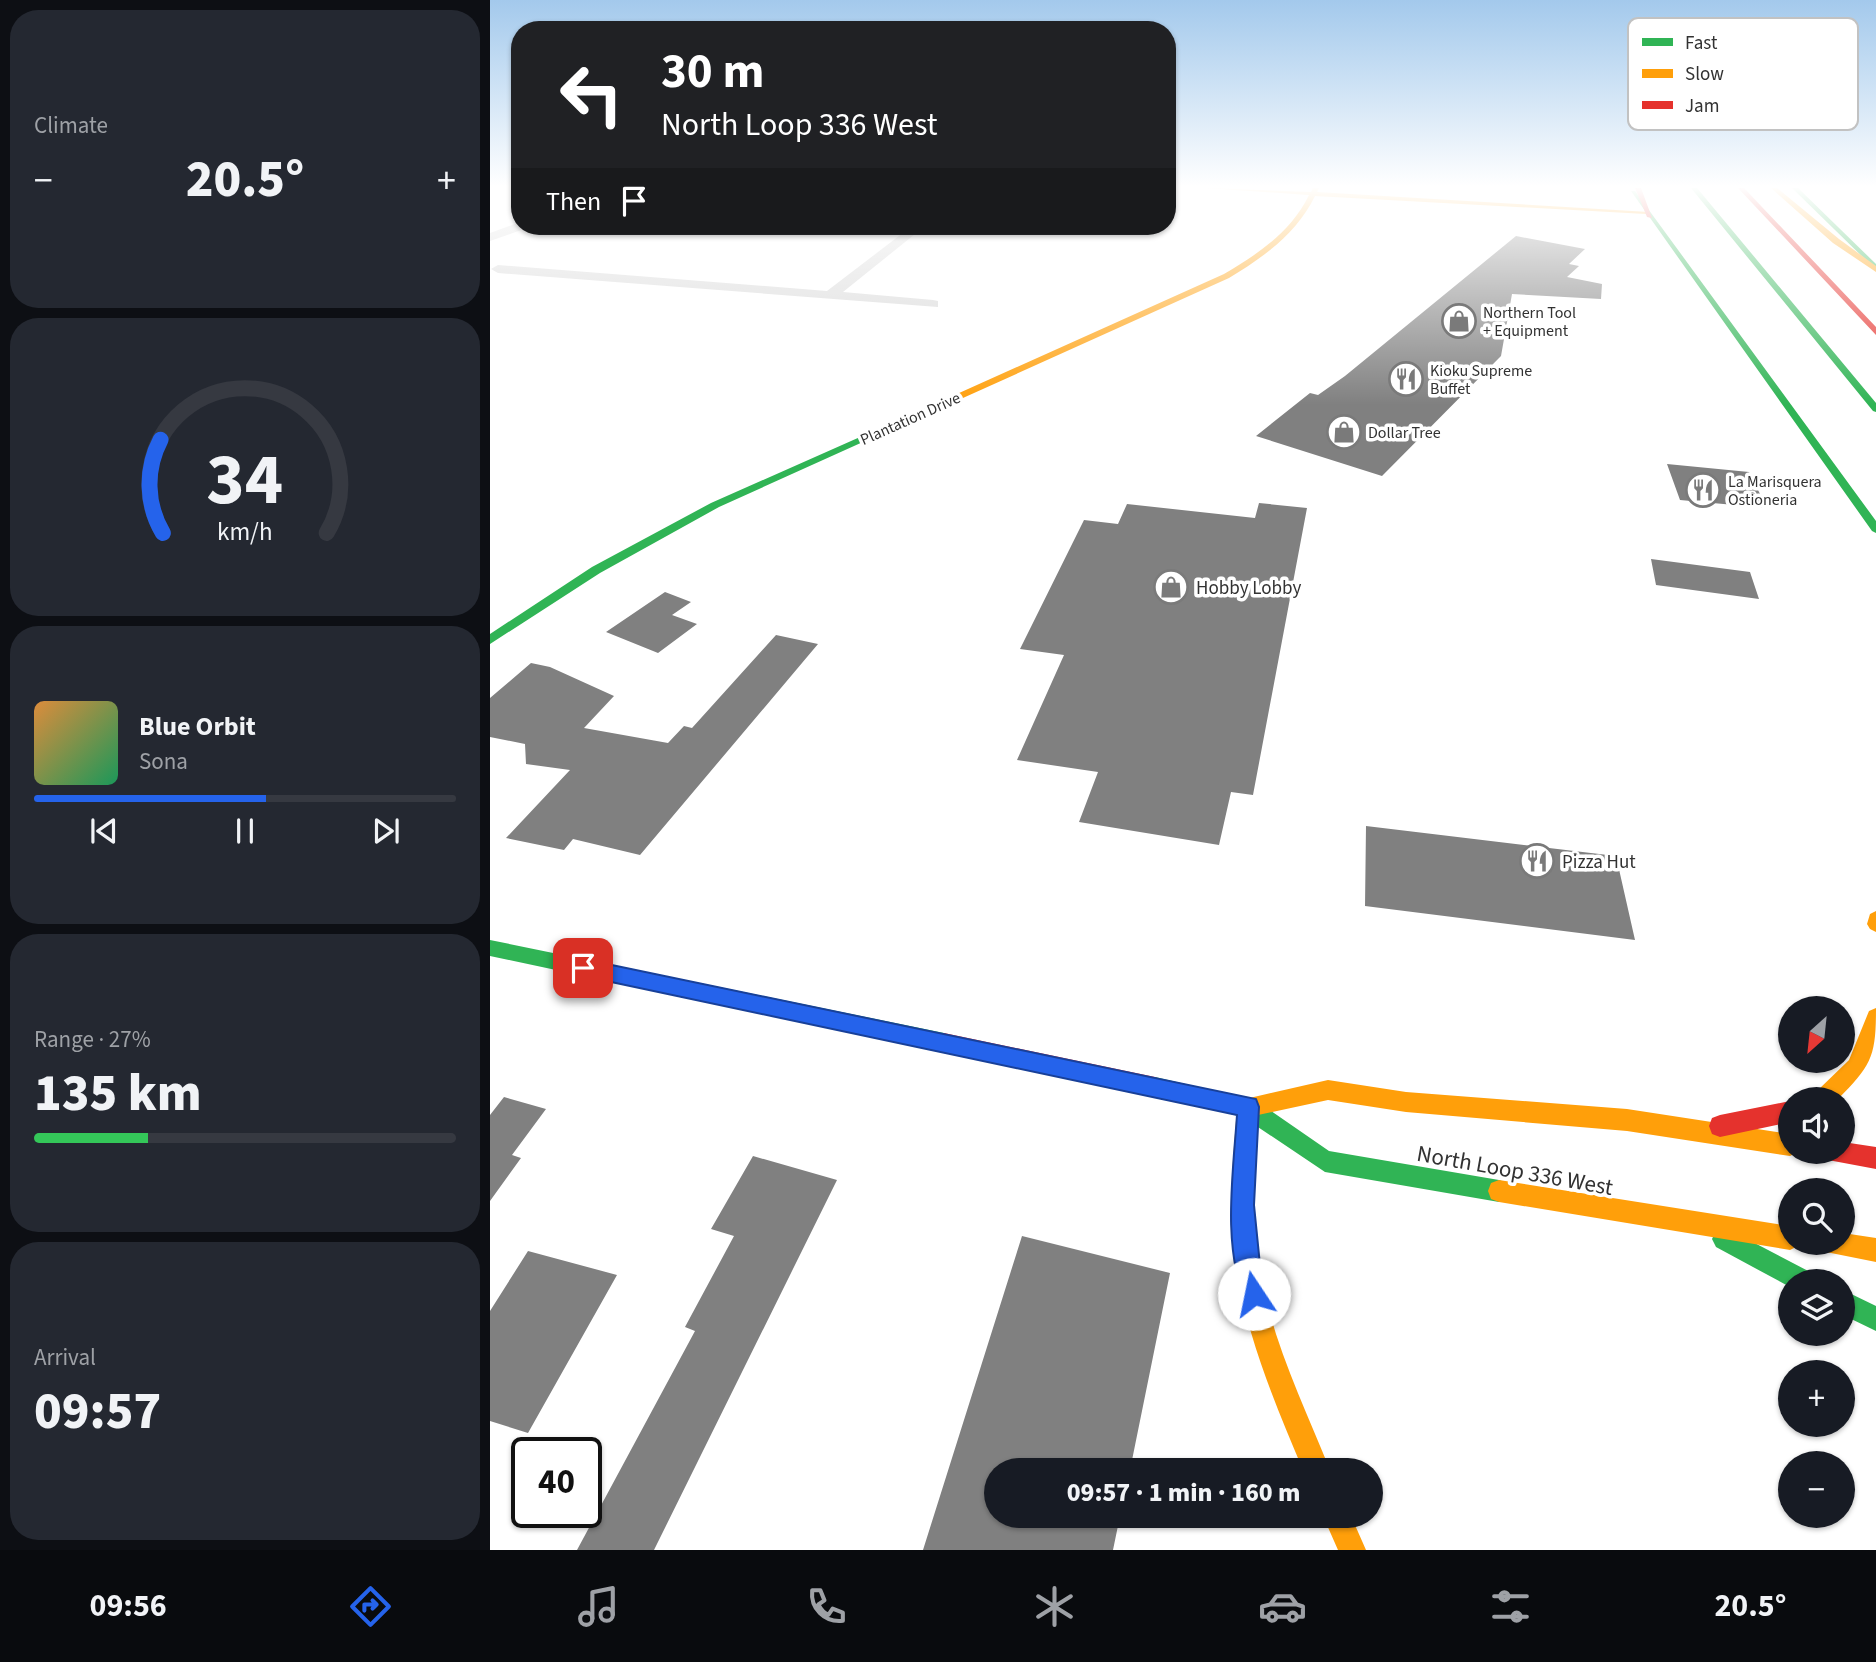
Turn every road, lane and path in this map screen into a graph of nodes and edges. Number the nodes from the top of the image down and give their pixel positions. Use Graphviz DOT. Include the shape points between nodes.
graph roads {
  1 [pos="875,260"];
  2 [pos="1252,260"];
  3 [pos="1681,260"];
  4 [pos="1754,260"];
  5 [pos="1809,260"];
  6 [pos="493,267"];
  7 [pos="831,295"];
  8 [pos="933,304"];
  9 [pos="1876,332"];
  10 [pos="1876,409"];
  11 [pos="1876,530"];
  12 [pos="1876,550"];
  13 [pos="490,640"];
  14 [pos="1876,919"];
  15 [pos="1876,924"];
  16 [pos="490,948"];
  17 [pos="1876,1017"];
  18 [pos="1835,1087"];
  19 [pos="1248,1107"];
  20 [pos="1778,1113"];
  21 [pos="1698,1130"];
  22 [pos="1778,1143"];
  23 [pos="1855,1155"];
  24 [pos="1876,1158"];
  25 [pos="1697,1224"];
  26 [pos="1778,1236"];
  27 [pos="1855,1247"];
  28 [pos="1876,1250"];
  29 [pos="1781,1269"];
  30 [pos="1855,1308"];
  31 [pos="1876,1319"];
  32 [pos="1312,1458"];
  33 [pos="1342,1528"];
  34 [pos="1352,1550"];
  1 -- 7 [label="street"];
  2 -- 13 [label="main road, Plantation Drive" via="1206,286 715,505 586,576"];
  3 -- 11 [label="main road"];
  4 -- 10 [label="main road"];
  5 -- 9 [label="main road"];
  6 -- 7 [label="street"];
  7 -- 8 [label="street"];
  11 -- 12 [label="main road" via="1872,532"];
  14 -- 15 [label="main road"];
  16 -- 19 [label="main road, North Loop 336 West"];
  17 -- 18 [label="main road" via="1856,1067"];
  19 -- 21 [label="main road, North Loop 336 West" via="1328,1090"];
  19 -- 25 [label="main road, North Loop 336 West" via="1325,1161"];
  19 -- 32 [label="main road" via="1242,1205 1249,1275 1273,1370"];
  20 -- 21 [label="main road"];
  21 -- 22 [label="main road, North Loop 336 West"];
  23 -- 24 [label="main road"];
  25 -- 26 [label="main road, North Loop 336 West"];
  25 -- 29 [label="main road"];
  27 -- 28 [label="main road"];
  30 -- 31 [label="main road"];
  33 -- 34 [label="main road"];
}
